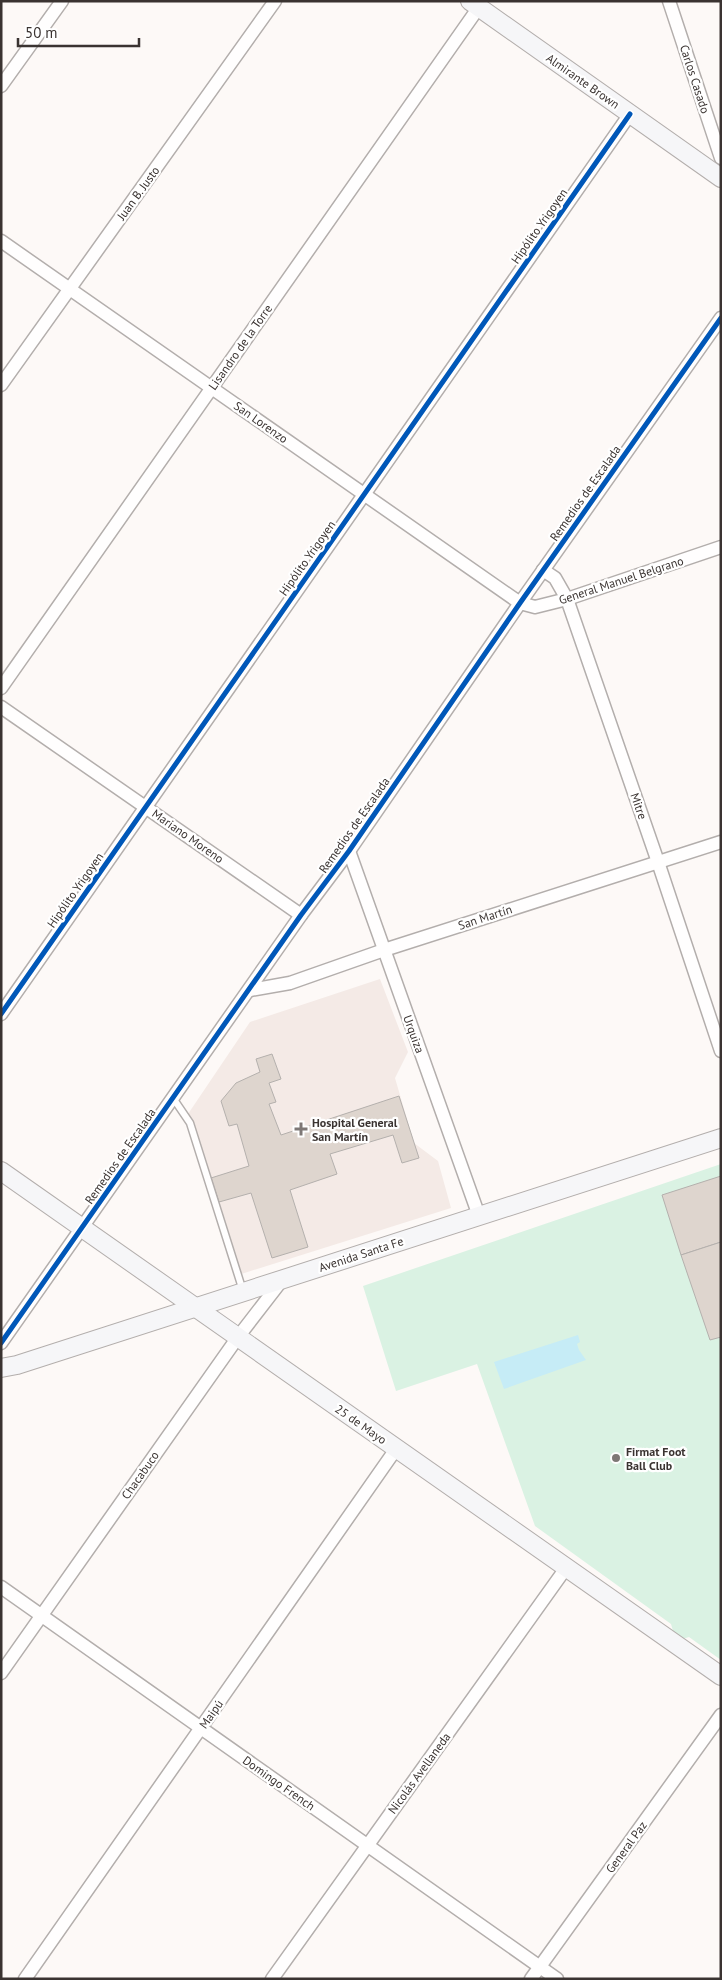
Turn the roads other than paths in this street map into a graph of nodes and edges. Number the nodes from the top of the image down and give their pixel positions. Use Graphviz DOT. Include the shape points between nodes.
graph roads {
  1 [pos="62,1"];
  2 [pos="275,1"];
  3 [pos="668,1"];
  4 [pos="474,4"];
  5 [pos="1,86"];
  6 [pos="630,114"];
  7 [pos="721,158"];
  8 [pos="721,178"];
  9 [pos="1,241"];
  10 [pos="70,289"];
  11 [pos="721,318"];
  12 [pos="1,385"];
  13 [pos="212,388"];
  14 [pos="364,494"];
  15 [pos="721,548"];
  16 [pos="543,570"];
  17 [pos="566,599"];
  18 [pos="520,603"];
  19 [pos="1,688"];
  20 [pos="1,707"];
  21 [pos="146,807"];
  22 [pos="721,842"];
  23 [pos="349,851"];
  24 [pos="658,862"];
  25 [pos="301,915"];
  26 [pos="384,950"];
  27 [pos="250,990"];
  28 [pos="1,1014"];
  29 [pos="721,1051"];
  30 [pos="173,1098"];
  31 [pos="721,1138"];
  32 [pos="1,1171"];
  33 [pos="479,1216"];
  34 [pos="81,1228"];
  35 [pos="282,1280"];
  36 [pos="243,1292"];
  37 [pos="195,1308"];
  38 [pos="238,1337"];
  39 [pos="1,1343"];
  40 [pos="1,1368"];
  41 [pos="396,1449"];
  42 [pos="566,1568"];
  43 [pos="1,1586"];
  44 [pos="42,1615"];
  45 [pos="1,1673"];
  46 [pos="721,1676"];
  47 [pos="721,1715"];
  48 [pos="201,1727"];
  49 [pos="368,1845"];
  50 [pos="540,1967"];
  51 [pos="25,1979"];
  52 [pos="272,1979"];
  53 [pos="531,1979"];
  54 [pos="557,1979"];
  1 -- 5 [label="street"];
  2 -- 10 [label="street, Juan B. Justo"];
  3 -- 7 [label="street, Carlos Casado"];
  4 -- 6 [label="street, Almirante Brown"];
  4 -- 13 [label="street, Lisandro de la Torre"];
  6 -- 8 [label="street, Almirante Brown"];
  6 -- 14 [label="street, Hipólito Yrigoyen"];
  9 -- 10 [label="street, San Lorenzo"];
  10 -- 12 [label="street, Juan B. Justo"];
  10 -- 13 [label="street, San Lorenzo"];
  11 -- 16 [label="street, Remedios de Escalada"];
  13 -- 14 [label="street, San Lorenzo"];
  13 -- 19 [label="street, Lisandro de la Torre"];
  14 -- 18 [label="street, San Lorenzo"];
  14 -- 21 [label="street, Hipólito Yrigoyen"];
  15 -- 17 [label="street, General Manuel Belgrano"];
  16 -- 17 [label="street, Mitre" via="555,578"];
  16 -- 18 [label="street, Remedios de Escalada"];
  17 -- 18 [label="street, General Manuel Belgrano" via="535,607"];
  17 -- 24 [label="street, Mitre"];
  18 -- 23 [label="street, Remedios de Escalada"];
  20 -- 21 [label="street, Mariano Moreno"];
  21 -- 25 [label="street, Mariano Moreno"];
  21 -- 28 [label="street, Hipólito Yrigoyen"];
  22 -- 24 [label="street, San Martín"];
  23 -- 25 [label="street, Remedios de Escalada"];
  23 -- 26 [label="street, Urquiza"];
  24 -- 26 [label="street, San Martín"];
  24 -- 29 [label="street, Mitre"];
  25 -- 27 [label="street, Remedios de Escalada"];
  26 -- 27 [label="street, San Martín" via="290,983"];
  26 -- 33 [label="street, Urquiza"];
  27 -- 30 [label="street, Remedios de Escalada"];
  30 -- 34 [label="street, Remedios de Escalada"];
  30 -- 36 [label="lane" via="190,1123"];
  31 -- 33 [label="street, Avenida Santa Fe"];
  32 -- 34 [label="street, 25 de Mayo"];
  33 -- 35 [label="street, Avenida Santa Fe"];
  34 -- 37 [label="street, 25 de Mayo"];
  34 -- 39 [label="street, Remedios de Escalada"];
  35 -- 36 [label="street, Avenida Santa Fe"];
  35 -- 38 [label="street, Chacabuco"];
  36 -- 37 [label="street, Avenida Santa Fe"];
  37 -- 38 [label="street, 25 de Mayo"];
  37 -- 40 [label="street, Avenida Santa Fe"];
  38 -- 41 [label="street, 25 de Mayo"];
  38 -- 44 [label="street, Chacabuco"];
  41 -- 42 [label="street, 25 de Mayo"];
  41 -- 48 [label="street, Maipú"];
  42 -- 46 [label="street, 25 de Mayo"];
  42 -- 49 [label="street, Nicolás Avellaneda"];
  43 -- 44 [label="street, Domingo French"];
  44 -- 45 [label="street, Chacabuco"];
  44 -- 48 [label="street, Domingo French"];
  47 -- 50 [label="street, General Paz"];
  48 -- 49 [label="street, Domingo French"];
  48 -- 51 [label="street, Maipú"];
  49 -- 50 [label="street, Domingo French"];
  49 -- 52 [label="street, Nicolás Avellaneda"];
  50 -- 53 [label="street, General Paz"];
  50 -- 54 [label="street, Domingo French"];
}
